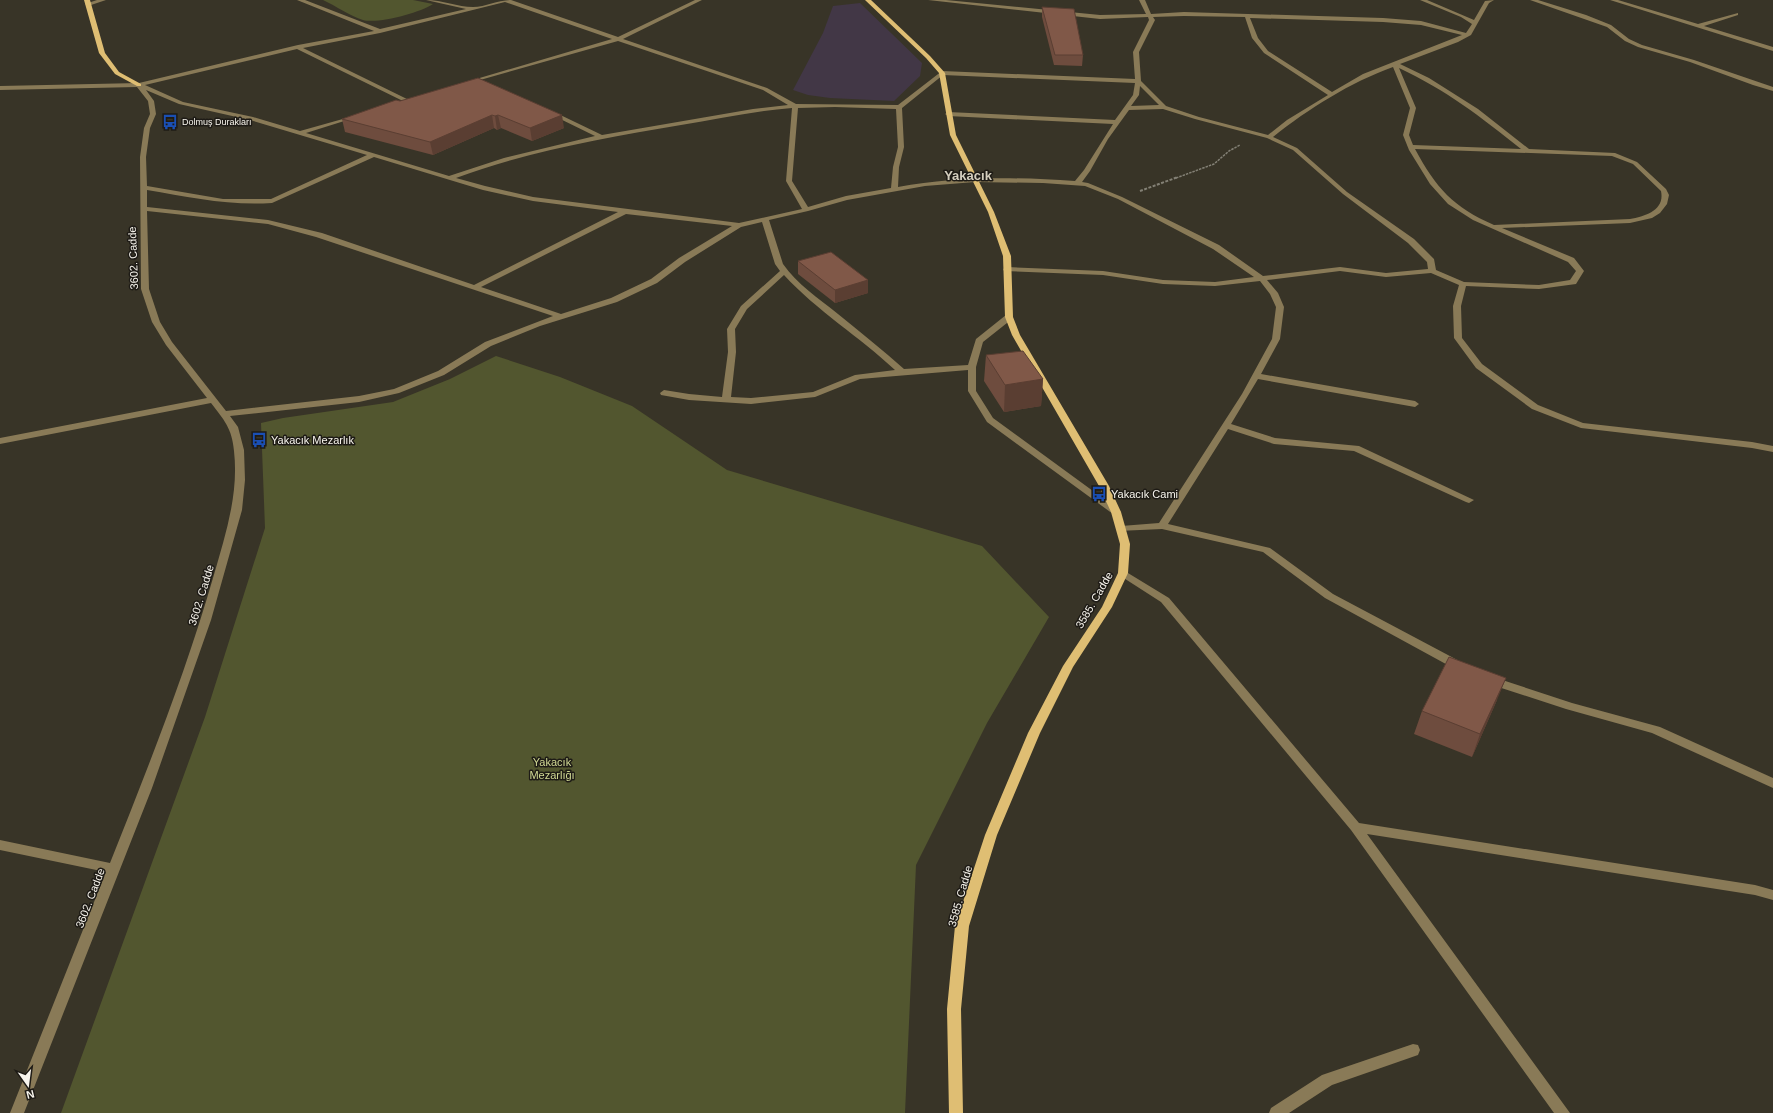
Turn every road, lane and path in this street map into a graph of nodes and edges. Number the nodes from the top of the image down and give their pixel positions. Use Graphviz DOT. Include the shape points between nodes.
graph roads {
  1 [pos="103,0"];
  2 [pos="300,0"];
  3 [pos="428,0"];
  4 [pos="507,0"];
  5 [pos="699,0"];
  6 [pos="868,0"];
  7 [pos="931,0"];
  8 [pos="1142,0"];
  9 [pos="1423,0"];
  10 [pos="1491,0"];
  11 [pos="1533,0"];
  12 [pos="1613,0"];
  13 [pos="87,2"];
  14 [pos="476,8"];
  15 [pos="1736,14"];
  16 [pos="1150,15"];
  17 [pos="1247,16"];
  18 [pos="1475,23"];
  19 [pos="1699,26"];
  20 [pos="380,32"];
  21 [pos="1467,35"];
  22 [pos="618,39"];
  23 [pos="298,47"];
  24 [pos="1773,48"];
  25 [pos="1394,63"];
  26 [pos="942,73"];
  27 [pos="484,79"];
  28 [pos="1138,81"];
  29 [pos="139,85"];
  30 [pos="463,85"];
  31 [pos="494,85"];
  32 [pos="0,88"];
  33 [pos="1773,89"];
  34 [pos="1332,95"];
  35 [pos="414,99"];
  36 [pos="407,101"];
  37 [pos="400,103"];
  38 [pos="795,106"];
  39 [pos="1164,106"];
  40 [pos="899,107"];
  41 [pos="542,108"];
  42 [pos="1127,108"];
  43 [pos="364,114"];
  44 [pos="948,114"];
  45 [pos="1117,122"];
  46 [pos="299,133"];
  47 [pos="601,137"];
  48 [pos="1269,137"];
  49 [pos="1411,147"];
  50 [pos="1526,150"];
  51 [pos="371,156"];
  52 [pos="449,178"];
  53 [pos="975,180"];
  54 [pos="1076,184"];
  55 [pos="143,187"];
  56 [pos="894,190"];
  57 [pos="1120,198"];
  58 [pos="143,208"];
  59 [pos="806,210"];
  60 [pos="626,211"];
  61 [pos="765,219"];
  62 [pos="739,225"];
  63 [pos="1493,226"];
  64 [pos="1007,269"];
  65 [pos="784,271"];
  66 [pos="1432,271"];
  67 [pos="1262,279"];
  68 [pos="1463,284"];
  69 [pos="474,287"];
  70 [pos="560,316"];
  71 [pos="1009,317"];
  72 [pos="972,367"];
  73 [pos="902,372"];
  74 [pos="1256,376"];
  75 [pos="664,393"];
  76 [pos="726,399"];
  77 [pos="213,400"];
  78 [pos="1415,404"];
  79 [pos="224,414"];
  80 [pos="1226,425"];
  81 [pos="0,441"];
  82 [pos="1773,449"];
  83 [pos="1469,500"];
  84 [pos="1116,512"];
  85 [pos="1162,526"];
  86 [pos="1120,529"];
  87 [pos="1123,573"];
  88 [pos="1773,783"];
  89 [pos="1355,827"];
  90 [pos="0,845"];
  91 [pos="114,869"];
  92 [pos="1773,895"];
  93 [pos="1413,1050"];
  94 [pos="17,1113"];
  95 [pos="956,1113"];
  96 [pos="1276,1113"];
  97 [pos="1563,1113"];
  1 -- 13 [label="street"];
  2 -- 20 [label="street"];
  3 -- 14 [label="street"];
  4 -- 14 [label="street"];
  4 -- 22 [label="street"];
  5 -- 22 [label="street"];
  6 -- 26 [label="main road"];
  7 -- 16 [label="street" via="1100,17"];
  8 -- 16 [label="street"];
  9 -- 18 [label="street"];
  10 -- 18 [label="street" via="1487,2"];
  11 -- 33 [label="street" via="1610,26 1626,40 1644,48 1692,61"];
  12 -- 19 [label="street"];
  13 -- 29 [label="main road" via="102,53 117,73"];
  14 -- 20 [label="street"];
  15 -- 19 [label="street"];
  16 -- 17 [label="street"];
  16 -- 28 [label="street" via="1152,20 1136,52"];
  17 -- 21 [label="street" via="1421,23"];
  17 -- 34 [label="street" via="1255,38 1266,52"];
  18 -- 21 [label="street"];
  19 -- 24 [label="street"];
  20 -- 23 [label="street"];
  21 -- 25 [label="street"];
  22 -- 27 [label="street"];
  22 -- 38 [label="street" via="765,89"];
  23 -- 29 [label="street"];
  23 -- 36 [label="street"];
  25 -- 34 [label="street" via="1365,75"];
  25 -- 49 [label="street" via="1413,108 1406,136"];
  25 -- 50 [label="street" via="1427,78 1476,110"];
  26 -- 28 [label="street"];
  26 -- 40 [label="street"];
  26 -- 44 [label="main road, 3585. Cadde"];
  27 -- 30 [label="street"];
  27 -- 31 [label="street"];
  28 -- 39 [label="street"];
  28 -- 42 [label="street" via="1136,95"];
  29 -- 32 [label="street"];
  29 -- 46 [label="street" via="181,102 251,118"];
  29 -- 55 [label="street, 3602. Cadde" via="151,101 153,114 144,139"];
  34 -- 48 [label="street" via="1289,121"];
  35 -- 36 [label="street"];
  36 -- 37 [label="street"];
  38 -- 40 [label="street"];
  38 -- 47 [label="street"];
  38 -- 59 [label="street" via="789,181"];
  39 -- 42 [label="street"];
  39 -- 48 [label="street" via="1197,118"];
  40 -- 56 [label="street" via="901,146"];
  41 -- 47 [label="street"];
  42 -- 45 [label="street"];
  43 -- 46 [label="street"];
  44 -- 45 [label="street"];
  44 -- 53 [label="main road, 3585. Cadde" via="953,135"];
  45 -- 54 [label="street" via="1087,171"];
  46 -- 51 [label="street"];
  47 -- 52 [label="street" via="543,148 485,164"];
  48 -- 57 [label="path" via="1242,143 1214,164"];
  48 -- 66 [label="street" via="1295,149 1345,193 1411,241 1431,261"];
  49 -- 50 [label="street"];
  49 -- 63 [label="street" via="1432,183 1450,203 1475,219"];
  50 -- 63 [label="street" via="1621,156 1635,163 1664,190 1666,202 1655,214 1627,222"];
  51 -- 52 [label="street"];
  51 -- 55 [label="street" via="272,201 234,202"];
  52 -- 60 [label="street" via="533,199"];
  53 -- 54 [label="street"];
  53 -- 56 [label="street" via="925,184"];
  53 -- 64 [label="main road, 3585. Cadde" via="999,231 1007,256"];
  54 -- 57 [label="street" via="1086,184"];
  55 -- 58 [label="street, 3602. Cadde"];
  56 -- 59 [label="street" via="846,198"];
  57 -- 67 [label="street" via="1216,247"];
  58 -- 69 [label="street" via="268,222 319,235"];
  58 -- 77 [label="street, 3602. Cadde" via="145,289 149,304 169,343"];
  59 -- 61 [label="street"];
  60 -- 62 [label="street"];
  60 -- 69 [label="street"];
  61 -- 62 [label="street"];
  61 -- 65 [label="street" via="779,264"];
  62 -- 70 [label="street" via="682,260 654,281 614,300"];
  63 -- 68 [label="street" via="1570,260 1580,272 1573,282 1539,287"];
  64 -- 67 [label="street" via="1103,272 1170,282 1215,284"];
  64 -- 71 [label="main road, 3585. Cadde"];
  65 -- 73 [label="street" via="799,287"];
  65 -- 76 [label="street" via="744,308 730,329 732,352"];
  66 -- 67 [label="street" via="1386,275 1340,269"];
  66 -- 68 [label="street"];
  67 -- 74 [label="street" via="1274,293 1280,307 1276,339"];
  68 -- 82 [label="street" via="1457,306 1458,338 1479,366 1535,407 1581,425"];
  69 -- 70 [label="street"];
  70 -- 79 [label="street" via="488,344 441,373 396,391 359,399"];
  71 -- 72 [label="street" via="979,341"];
  71 -- 84 [label="main road, 3585. Cadde" via="1024,351 1104,486"];
  72 -- 73 [label="street"];
  72 -- 84 [label="street" via="972,391 990,420"];
  73 -- 76 [label="street" via="858,377 815,394 751,401"];
  74 -- 78 [label="street"];
  74 -- 80 [label="street"];
  75 -- 76 [label="street"];
  77 -- 79 [label="street, 3602. Cadde"];
  77 -- 81 [label="street"];
  79 -- 91 [label="street, 3602. Cadde" via="234,427 239,450 240,480 233,529 206,620"];
  80 -- 83 [label="street" via="1274,441 1356,448"];
  80 -- 85 [label="street"];
  84 -- 86 [label="main road, 3585. Cadde"];
  85 -- 86 [label="street"];
  85 -- 88 [label="street" via="1266,550 1329,596 1475,675 1570,706 1656,730"];
  86 -- 87 [label="main road, 3585. Cadde" via="1125,544"];
  87 -- 89 [label="street" via="1165,600"];
  87 -- 95 [label="main road, 3585. Cadde" via="1107,607 1068,666 1034,733 991,835 962,926 954,1009"];
  89 -- 92 [label="street" via="1755,890"];
  89 -- 97 [label="street"];
  90 -- 91 [label="street"];
  91 -- 94 [label="street, 3602. Cadde"];
  93 -- 96 [label="street" via="1327,1080"];
}
